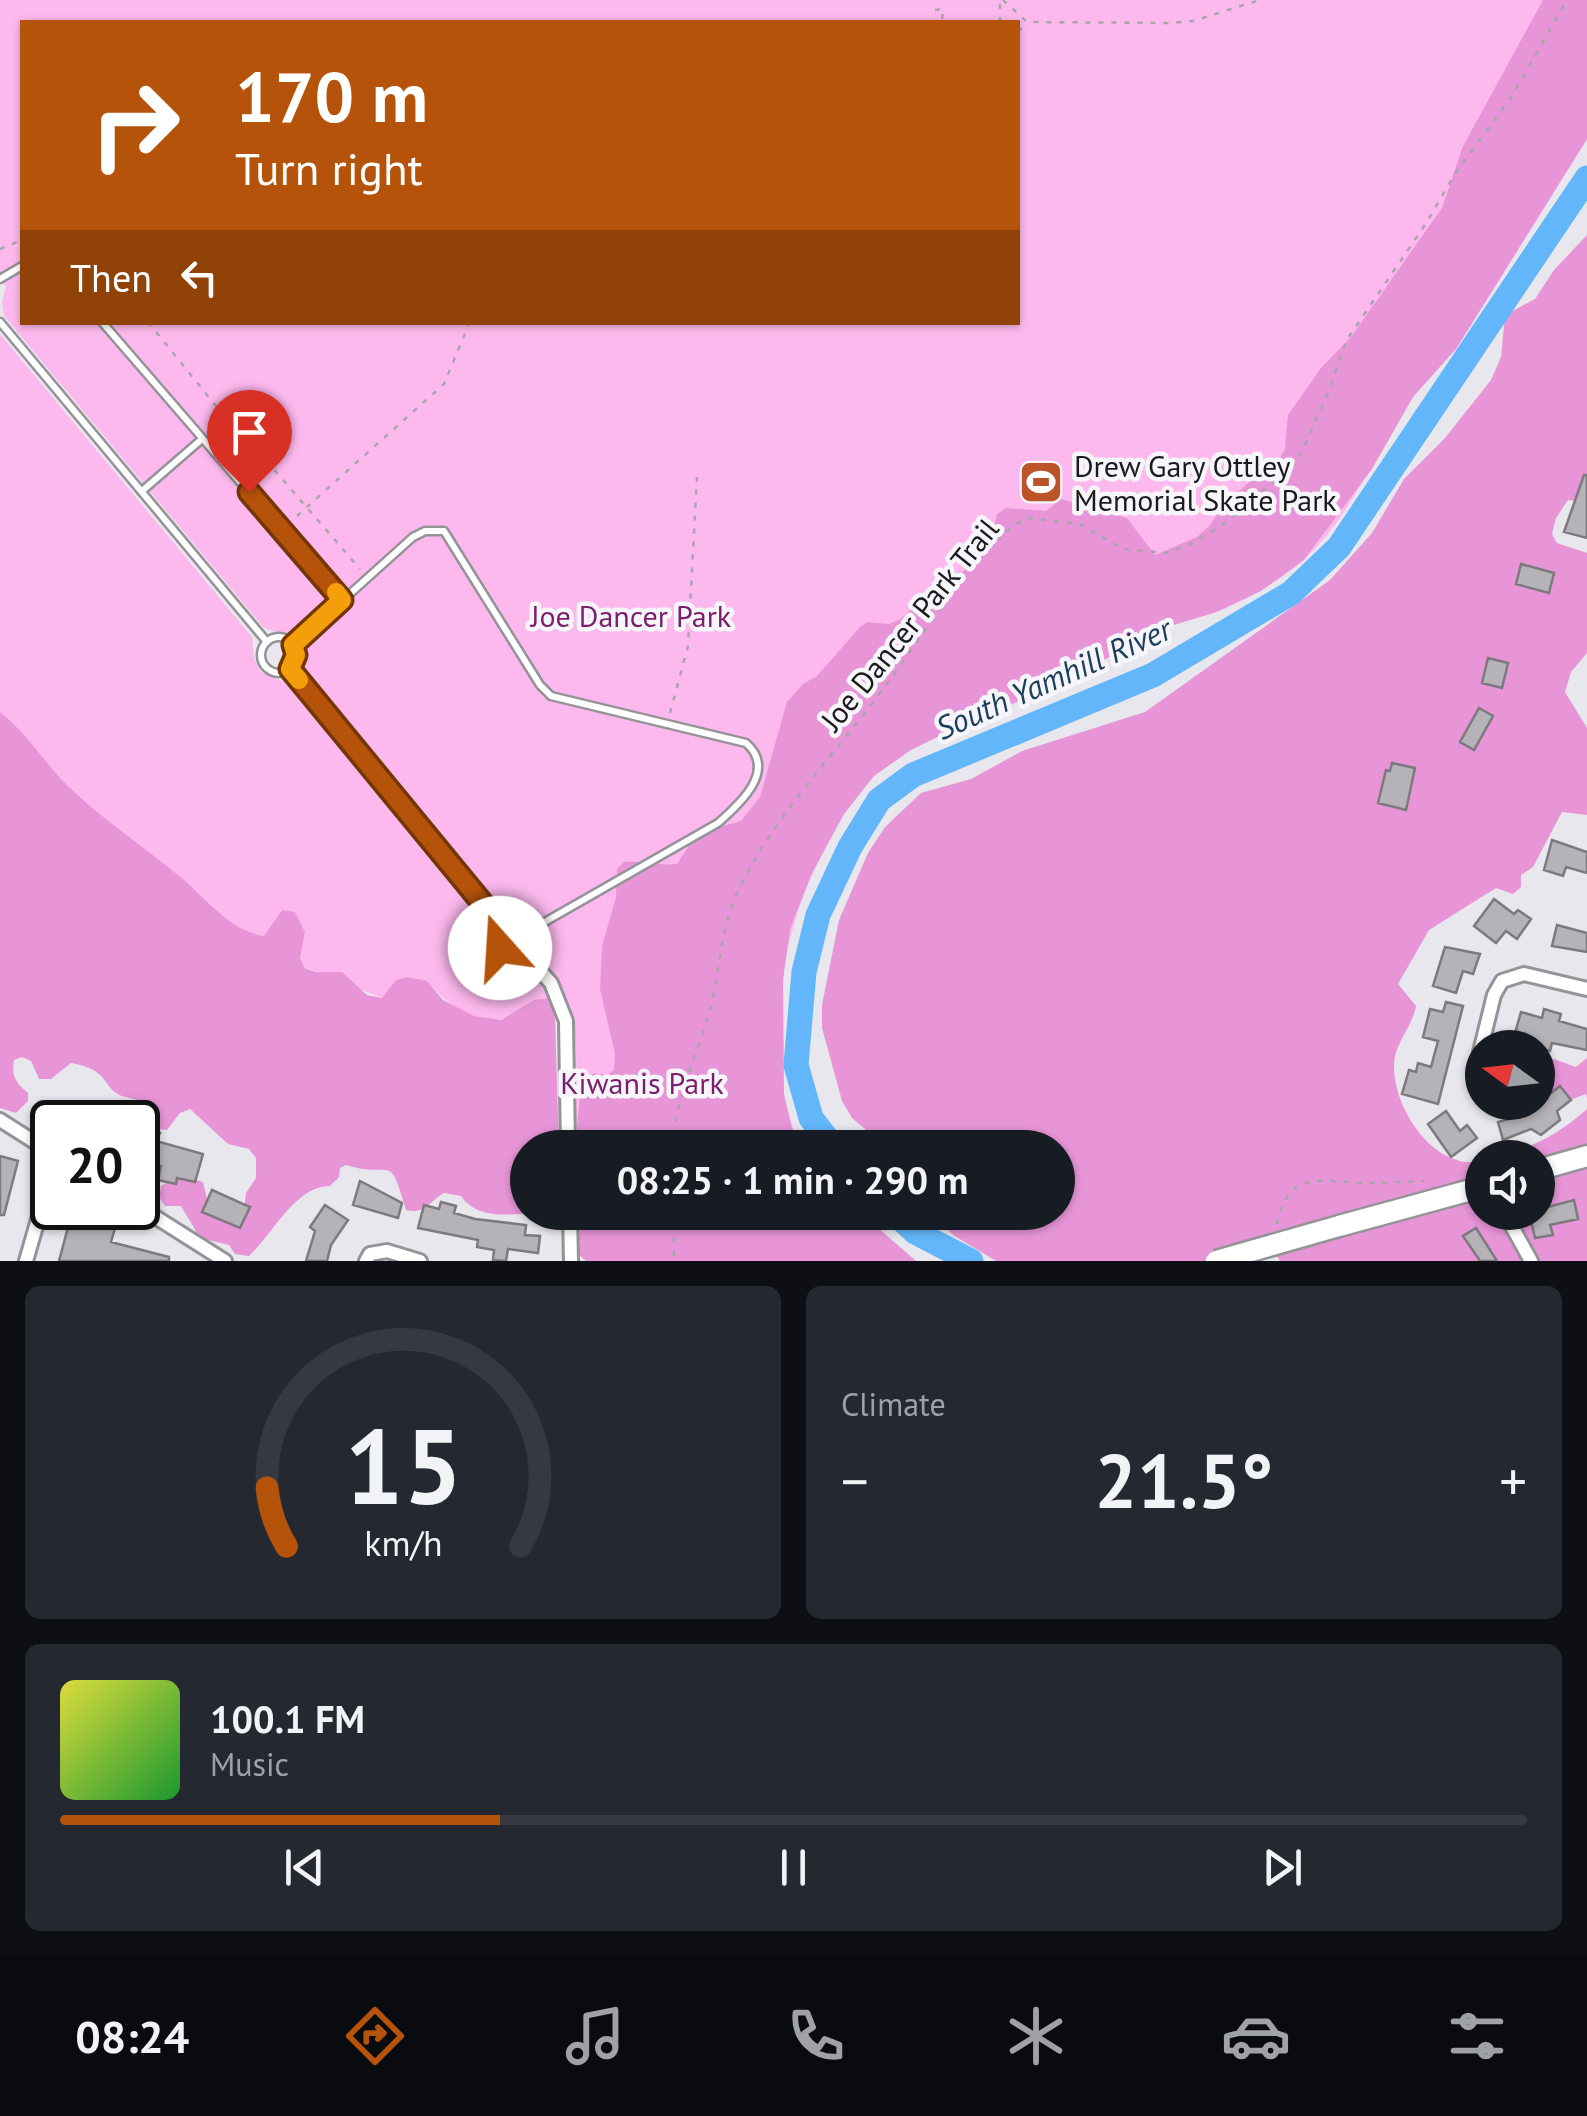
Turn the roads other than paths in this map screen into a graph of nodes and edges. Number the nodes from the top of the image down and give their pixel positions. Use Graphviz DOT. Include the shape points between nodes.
graph roads {
  1 [pos="0,322"];
  2 [pos="105,325"];
  3 [pos="202,439"];
  4 [pos="142,491"];
  5 [pos="342,600"];
  6 [pos="268,642"];
  7 [pos="293,645"];
  8 [pos="290,669"];
  9 [pos="502,927"];
  10 [pos="530,931"];
  11 [pos="524,953"];
  12 [pos="1587,989"];
  13 [pos="1485,1030"];
  14 [pos="0,1120"];
  15 [pos="568,1130"];
  16 [pos="30,1139"];
  17 [pos="1587,1156"];
  18 [pos="1555,1165"];
  19 [pos="1465,1192"];
  20 [pos="160,1223"];
  21 [pos="35,1230"];
  22 [pos="570,1230"];
  23 [pos="1514,1230"];
  24 [pos="202,1255"];
  25 [pos="368,1257"];
  26 [pos="26,1261"];
  27 [pos="224,1261"];
  28 [pos="420,1261"];
  29 [pos="571,1261"];
  30 [pos="1216,1261"];
  31 [pos="1531,1261"];
  1 -- 4 [label="lane"];
  2 -- 3 [label="lane"];
  3 -- 4 [label="lane"];
  3 -- 5 [label="lane"];
  4 -- 6 [label="lane"];
  5 -- 7 [label="lane"];
  5 -- 10 [label="lane" via="413,537 444,532 552,696 746,743 758,753 752,786 718,823"];
  6 -- 7 [label="lane" via="278,638"];
  6 -- 8 [label="lane" via="265,667"];
  7 -- 8 [label="lane"];
  8 -- 9 [label="lane"];
  9 -- 10 [label="lane" via="517,922"];
  9 -- 11 [label="lane" via="500,948 508,955"];
  10 -- 11 [label="lane"];
  11 -- 15 [label="street" via="551,983 566,1021"];
  12 -- 13 [label="street" via="1524,974 1502,981"];
  14 -- 16 [label="street"];
  17 -- 18 [label="main road"];
  19 -- 30 [label="main road, bridge"];
  20 -- 24 [label="street"];
  21 -- 26 [label="street"];
  22 -- 29 [label="street"];
  23 -- 31 [label="street"];
  24 -- 27 [label="street"];
  25 -- 28 [label="street" via="387,1252"];
}
